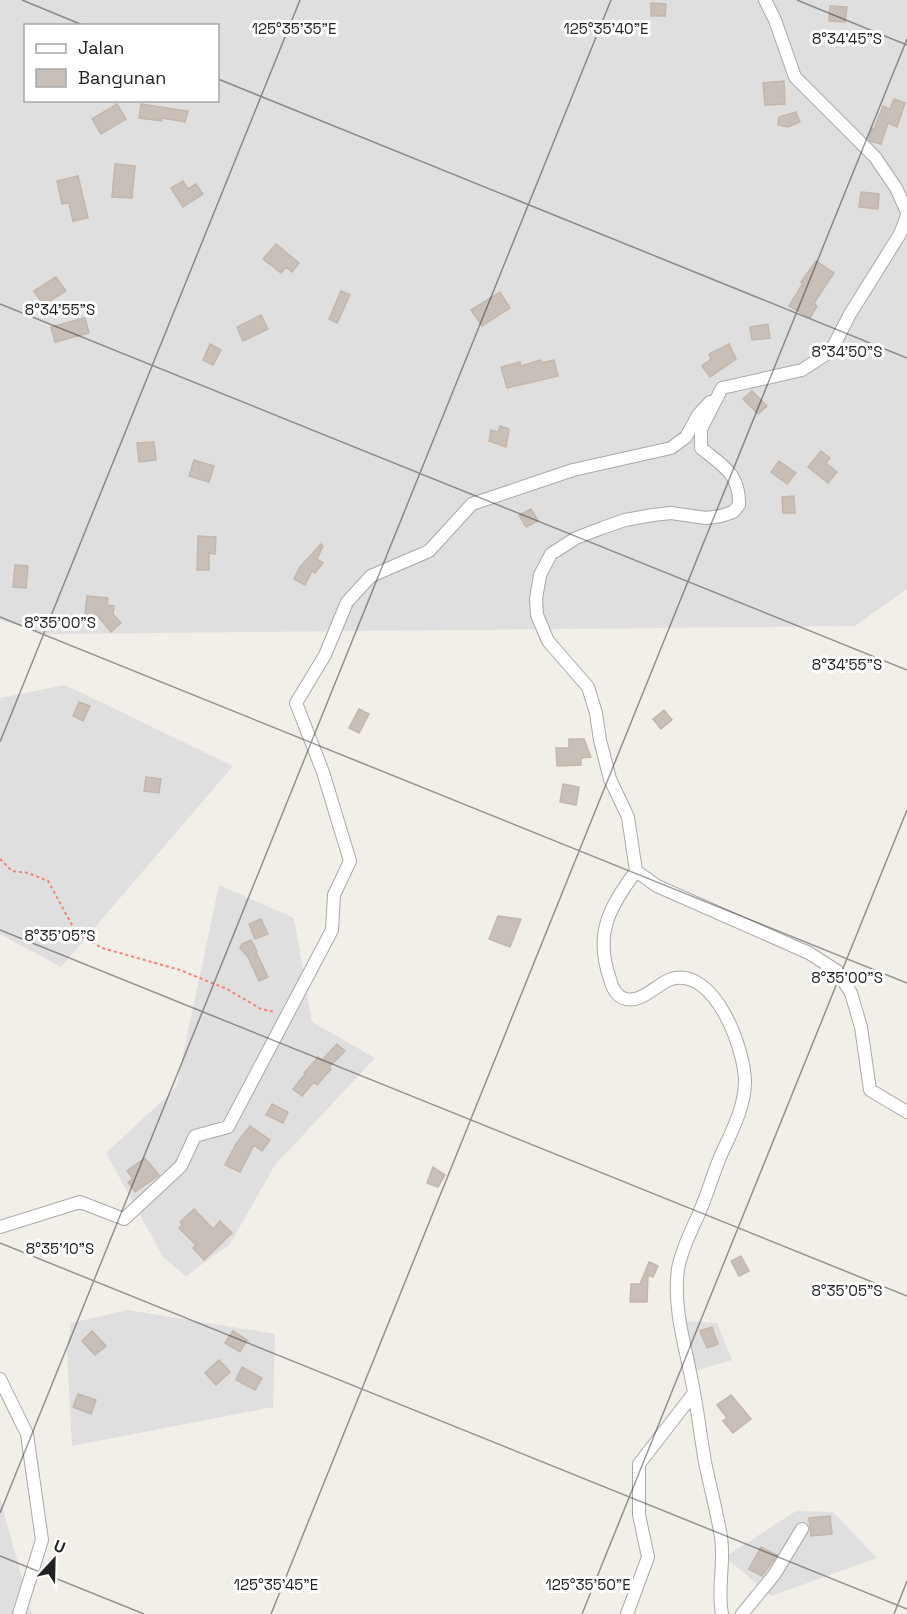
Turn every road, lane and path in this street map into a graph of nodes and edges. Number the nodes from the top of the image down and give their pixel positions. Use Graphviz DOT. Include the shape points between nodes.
graph roads {
  1 [pos="765,0"];
  2 [pos="907,214"];
  3 [pos="722,388"];
  4 [pos="0,859"];
  5 [pos="636,871"];
  6 [pos="286,1014"];
  7 [pos="907,1112"];
  8 [pos="0,1227"];
  9 [pos="0,1379"];
  10 [pos="694,1393"];
  11 [pos="802,1529"];
  12 [pos="19,1614"];
  13 [pos="627,1614"];
  14 [pos="722,1614"];
  15 [pos="742,1614"];
  1 -- 2 [label="street" via="795,77 875,158 896,188"];
  2 -- 3 [label="street" via="900,234 831,351 802,370"];
  3 -- 5 [label="street" via="701,429 701,448 734,476 739,505 732,512 706,518 671,513 625,520 576,538 551,554 540,575 537,615 548,641 588,687 610,778 628,817"];
  3 -- 6 [label="street" via="698,415 686,437 671,448 573,470 472,504 429,552 371,576 346,602 325,655 296,703 323,772 350,861 334,895 332,930"];
  4 -- 6 [label="path" via="12,871 48,881 77,934 102,948 180,970 227,989 261,1009"];
  5 -- 7 [label="street" via="657,886 810,952 837,971 851,993 861,1027 870,1090"];
  5 -- 10 [label="street" via="605,920 603,947 611,984 620,996 630,1000 671,980 688,980 703,987 719,1005 736,1037 745,1075 740,1111 678,1269 679,1314"];
  6 -- 8 [label="street" via="228,1128 195,1136 181,1166 124,1219 80,1202"];
  9 -- 12 [label="street" via="27,1434 42,1540"];
  10 -- 13 [label="street" via="639,1464 639,1515 648,1557"];
  10 -- 14 [label="street" via="721,1538"];
  11 -- 15 [label="street" via="774,1575"];
}
